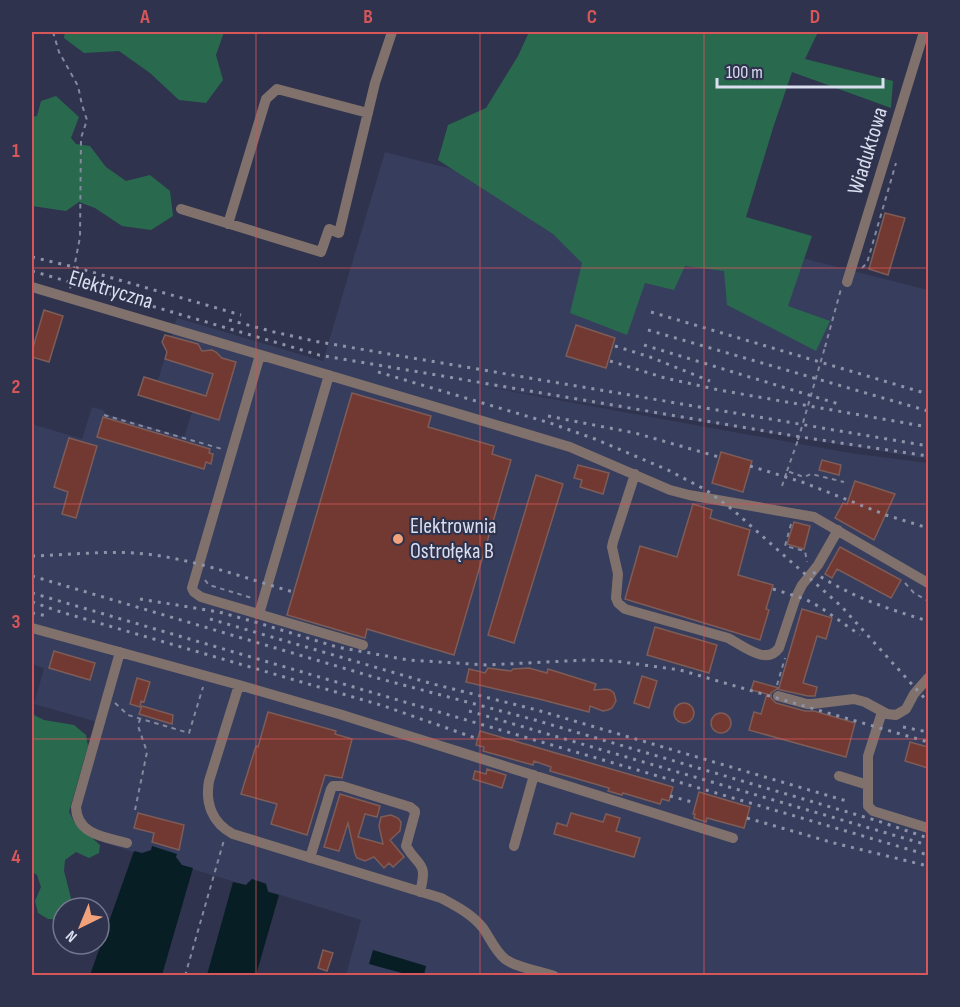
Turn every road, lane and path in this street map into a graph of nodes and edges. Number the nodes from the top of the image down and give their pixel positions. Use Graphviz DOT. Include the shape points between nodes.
graph roads {
  1 [pos="53,32"];
  2 [pos="392,32"];
  3 [pos="924,32"];
  4 [pos="368,113"];
  5 [pos="181,209"];
  6 [pos="228,224"];
  7 [pos="847,282"];
  8 [pos="32,287"];
  9 [pos="69,298"];
  10 [pos="834,312"];
  11 [pos="260,355"];
  12 [pos="329,375"];
  13 [pos="104,415"];
  14 [pos="225,450"];
  15 [pos="787,471"];
  16 [pos="635,474"];
  17 [pos="844,482"];
  18 [pos="782,486"];
  19 [pos="792,519"];
  20 [pos="838,530"];
  21 [pos="804,566"];
  22 [pos="203,575"];
  23 [pos="903,580"];
  24 [pos="928,583"];
  25 [pos="263,601"];
  26 [pos="928,601"];
  27 [pos="259,614"];
  28 [pos="32,628"];
  29 [pos="363,645"];
  30 [pos="120,652"];
  31 [pos="786,653"];
  32 [pos="206,676"];
  33 [pos="928,678"];
  34 [pos="240,685"];
  35 [pos="777,690"];
  36 [pos="108,695"];
  37 [pos="882,712"];
  38 [pos="140,719"];
  39 [pos="534,775"];
  40 [pos="839,776"];
  41 [pos="868,785"];
  42 [pos="135,810"];
  43 [pos="928,828"];
  44 [pos="226,831"];
  45 [pos="733,838"];
  46 [pos="127,843"];
  47 [pos="514,846"];
  48 [pos="310,858"];
  49 [pos="420,892"];
  50 [pos="186,975"];
  51 [pos="554,975"];
  1 -- 9 [label="path" via="78,86 87,120 81,138 80,237"];
  2 -- 4 [label="street"];
  3 -- 7 [label="street, Wiaduktowa"];
  4 -- 6 [label="street" via="277,89 266,99"];
  4 -- 6 [label="street" via="339,233 329,229 321,252"];
  5 -- 6 [label="street"];
  8 -- 9 [label="street, Elektryczna"];
  9 -- 11 [label="street, Elektryczna"];
  10 -- 15 [label="path, bridge"];
  11 -- 12 [label="street, Elektryczna"];
  11 -- 27 [label="street" via="192,588 201,597"];
  12 -- 16 [label="street, Elektryczna" via="570,447"];
  12 -- 25 [label="street"];
  13 -- 14 [label="path"];
  15 -- 17 [label="path"];
  15 -- 18 [label="path"];
  16 -- 20 [label="street, Elektryczna" via="689,495 814,517"];
  16 -- 20 [label="street" via="612,547 618,574 618,603 625,609 728,638 755,653 776,653 802,585"];
  19 -- 21 [label="path" via="785,546 805,551"];
  20 -- 24 [label="street, Elektryczna"];
  22 -- 25 [label="path" via="209,585"];
  23 -- 26 [label="path"];
  25 -- 27 [label="street"];
  27 -- 29 [label="street"];
  28 -- 30 [label="street"];
  30 -- 32 [label="street"];
  30 -- 36 [label="street"];
  31 -- 35 [label="path"];
  32 -- 34 [label="street"];
  32 -- 38 [label="path" via="189,733"];
  33 -- 37 [label="street" via="901,713 894,716"];
  34 -- 39 [label="street"];
  34 -- 44 [label="street" via="207,792 212,812"];
  35 -- 37 [label="street" via="807,704 854,699"];
  36 -- 38 [label="path" via="128,715"];
  36 -- 46 [label="street" via="76,814 89,832"];
  37 -- 41 [label="street" via="868,756"];
  38 -- 42 [label="path" via="138,726 147,752"];
  39 -- 45 [label="street"];
  39 -- 47 [label="street"];
  40 -- 41 [label="street"];
  41 -- 43 [label="street" via="870,809"];
  44 -- 48 [label="street"];
  44 -- 50 [label="path"];
  48 -- 49 [label="street"];
  48 -- 49 [label="street" via="333,786 399,803 415,811 406,846 422,867"];
  49 -- 51 [label="street" via="441,898 476,920 505,959"];
}
